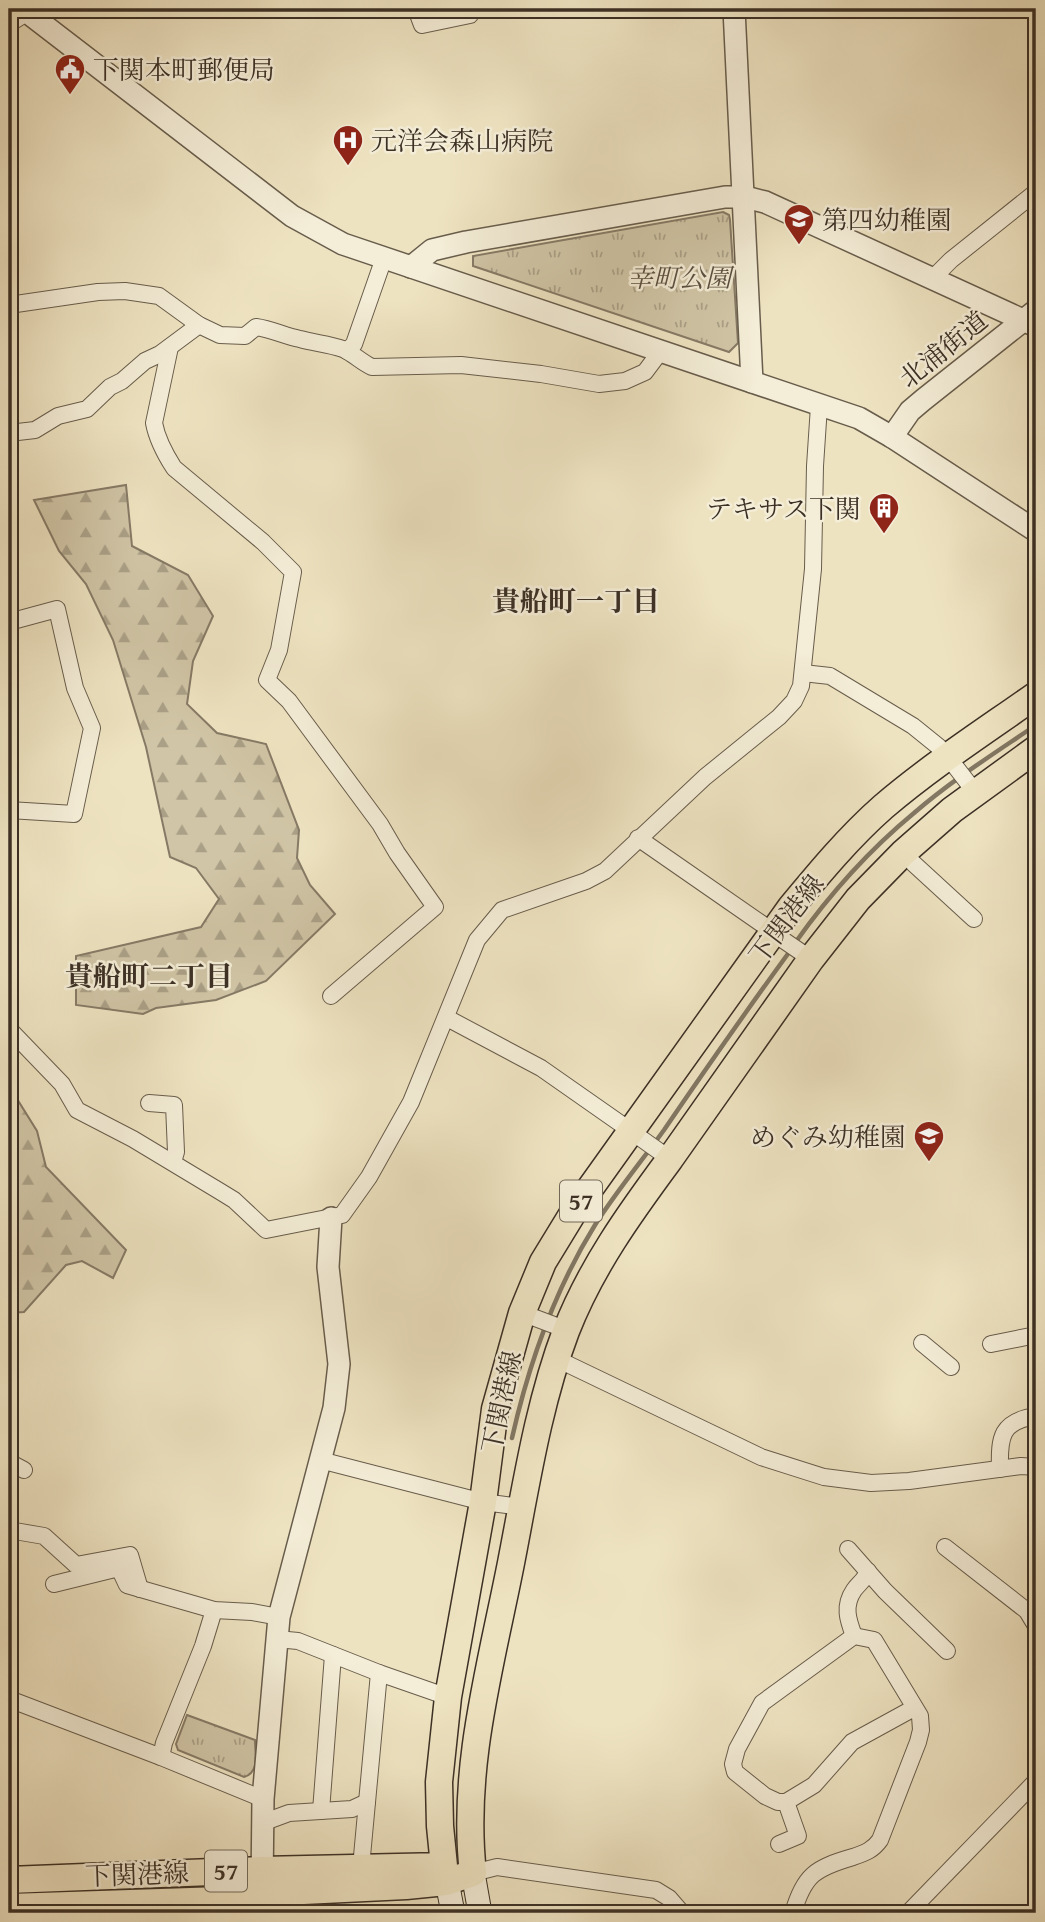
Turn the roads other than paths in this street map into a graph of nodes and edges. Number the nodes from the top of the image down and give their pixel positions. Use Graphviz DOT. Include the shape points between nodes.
graph roads {
  1 [pos="416,9"];
  2 [pos="734,9"];
  3 [pos="25,10"];
  4 [pos="470,15"];
  5 [pos="9,24"];
  6 [pos="1036,192"];
  7 [pos="745,197"];
  8 [pos="384,258"];
  9 [pos="411,267"];
  10 [pos="933,278"];
  11 [pos="9,305"];
  12 [pos="1032,318"];
  13 [pos="199,326"];
  14 [pos="170,347"];
  15 [pos="347,351"];
  16 [pos="660,352"];
  17 [pos="751,382"];
  18 [pos="819,406"];
  19 [pos="9,433"];
  20 [pos="892,437"];
  21 [pos="1036,531"];
  22 [pos="9,622"];
  23 [pos="803,673"];
  24 [pos="1036,695"];
  25 [pos="1036,749"];
  26 [pos="948,757"];
  27 [pos="972,788"];
  28 [pos="9,810"];
  29 [pos="638,838"];
  30 [pos="9,842"];
  31 [pos="9,852"];
  32 [pos="913,863"];
  33 [pos="974,919"];
  34 [pos="773,933"];
  35 [pos="807,956"];
  36 [pos="331,996"];
  37 [pos="447,1018"];
  38 [pos="9,1029"];
  39 [pos="149,1103"];
  40 [pos="631,1131"];
  41 [pos="667,1156"];
  42 [pos="173,1162"];
  43 [pos="331,1218"];
  44 [pos="529,1316"];
  45 [pos="561,1328"];
  46 [pos="1036,1335"];
  47 [pos="922,1343"];
  48 [pos="991,1344"];
  49 [pos="557,1359"];
  50 [pos="951,1367"];
  51 [pos="1036,1416"];
  52 [pos="320,1460"];
  53 [pos="9,1462"];
  54 [pos="1036,1467"];
  55 [pos="1000,1469"];
  56 [pos="24,1470"];
  57 [pos="483,1502"];
  58 [pos="522,1507"];
  59 [pos="9,1530"];
  60 [pos="945,1547"];
  61 [pos="849,1549"];
  62 [pos="868,1571"];
  63 [pos="54,1584"];
  64 [pos="140,1589"];
  65 [pos="214,1610"];
  66 [pos="1036,1626"];
  67 [pos="278,1628"];
  68 [pos="854,1636"];
  69 [pos="947,1651"];
  70 [pos="334,1656"];
  71 [pos="379,1674"];
  72 [pos="448,1697"];
  73 [pos="9,1699"];
  74 [pos="914,1707"];
  75 [pos="161,1757"];
  76 [pos="1036,1781"];
  77 [pos="262,1799"];
  78 [pos="367,1802"];
  79 [pos="786,1802"];
  80 [pos="321,1811"];
  81 [pos="262,1823"];
  82 [pos="779,1844"];
  83 [pos="361,1867"];
  84 [pos="474,1873"];
  85 [pos="445,1874"];
  86 [pos="9,1880"];
  87 [pos="261,1892"];
  88 [pos="9,1907"];
  89 [pos="453,1913"];
  90 [pos="480,1913"];
  91 [pos="682,1913"];
  92 [pos="793,1913"];
  93 [pos="908,1913"];
  1 -- 4 [label="street" via="422,25"];
  2 -- 7 [label="street"];
  3 -- 5 [label="street"];
  3 -- 8 [label="street" via="292,216 343,244"];
  6 -- 10 [label="street"];
  7 -- 9 [label="street" via="466,242 432,250"];
  7 -- 10 [label="street"];
  7 -- 17 [label="street"];
  8 -- 9 [label="street"];
  8 -- 15 [label="street" via="354,344"];
  9 -- 16 [label="street"];
  10 -- 12 [label="street"];
  11 -- 13 [label="street" via="125,291 159,296"];
  12 -- 20 [label="street, 北浦街道" via="917,406"];
  13 -- 14 [label="street"];
  13 -- 15 [label="street" via="240,337 256,327 267,328"];
  14 -- 19 [label="street" via="145,361 87,409 58,416 35,430"];
  14 -- 36 [label="street" via="154,423 168,458 293,572 279,650 267,680 289,701 435,907"];
  15 -- 16 [label="street" via="372,367 461,365 599,384 625,381 645,372"];
  16 -- 17 [label="street"];
  17 -- 18 [label="street"];
  18 -- 20 [label="street" via="859,418"];
  18 -- 23 [label="street" via="813,569"];
  20 -- 21 [label="street"];
  22 -- 28 [label="street" via="57,609 75,688 92,728 74,814"];
  23 -- 26 [label="street" via="830,676 914,726"];
  23 -- 29 [label="street" via="794,701 779,717"];
  24 -- 26 [label="main road, 下関港線 / 57"];
  25 -- 27 [label="main road, 下関港線 / 57"];
  26 -- 27 [label="street"];
  26 -- 34 [label="main road, 下関港線 / 57" via="858,831"];
  27 -- 35 [label="main road, 下関港線 / 57" via="902,853"];
  29 -- 34 [label="street"];
  29 -- 37 [label="street" via="593,878 502,910 477,940"];
  30 -- 31 [label="street"];
  32 -- 33 [label="street"];
  34 -- 35 [label="street"];
  34 -- 40 [label="main road, 下関港線 / 57"];
  35 -- 41 [label="main road, 下関港線 / 57"];
  37 -- 40 [label="street" via="541,1068"];
  37 -- 43 [label="street" via="411,1102 375,1167 342,1215"];
  38 -- 42 [label="street" via="62,1084 77,1110"];
  39 -- 42 [label="street" via="174,1105"];
  40 -- 41 [label="street"];
  40 -- 44 [label="main road, 下関港線 / 57" via="543,1262"];
  41 -- 45 [label="main road, 下関港線 / 57"];
  42 -- 43 [label="street" via="234,1200 266,1230"];
  43 -- 52 [label="street" via="328,1267 339,1364 334,1408"];
  44 -- 45 [label="street"];
  44 -- 57 [label="main road, 下関港線 / 57" via="500,1387"];
  45 -- 49 [label="main road, 下関港線 / 57"];
  46 -- 48 [label="street"];
  47 -- 50 [label="street"];
  49 -- 55 [label="street" via="761,1457 824,1477 884,1483"];
  49 -- 58 [label="main road, 下関港線 / 57"];
  51 -- 55 [label="street" via="1018,1420 1003,1433"];
  52 -- 57 [label="street"];
  52 -- 67 [label="street"];
  53 -- 56 [label="street"];
  54 -- 55 [label="street"];
  57 -- 58 [label="street"];
  57 -- 72 [label="main road, 下関港線 / 57"];
  58 -- 84 [label="main road, 下関港線 / 57" via="475,1745 470,1846"];
  59 -- 64 [label="street" via="44,1536 76,1564 130,1555"];
  60 -- 66 [label="street" via="1027,1611"];
  61 -- 62 [label="street"];
  62 -- 68 [label="street" via="847,1607"];
  62 -- 69 [label="street"];
  63 -- 64 [label="street" via="119,1568 127,1585"];
  64 -- 65 [label="street"];
  65 -- 67 [label="street" via="252,1612"];
  65 -- 75 [label="street"];
  67 -- 70 [label="street"];
  67 -- 77 [label="street"];
  68 -- 74 [label="street" via="874,1640"];
  68 -- 79 [label="street" via="762,1703 737,1749 735,1772 765,1796"];
  70 -- 71 [label="street"];
  70 -- 80 [label="street"];
  71 -- 72 [label="street"];
  71 -- 78 [label="street"];
  72 -- 85 [label="main road, 下関港線 / 57" via="439,1782"];
  73 -- 75 [label="street"];
  74 -- 79 [label="street" via="852,1742 814,1785"];
  74 -- 92 [label="street" via="921,1730 880,1840 874,1849 808,1877"];
  75 -- 77 [label="street"];
  76 -- 93 [label="street"];
  77 -- 81 [label="street"];
  78 -- 80 [label="street" via="352,1809"];
  78 -- 83 [label="street"];
  79 -- 82 [label="street" via="799,1836"];
  80 -- 81 [label="street" via="289,1813"];
  81 -- 87 [label="street"];
  83 -- 85 [label="main road, 下関港線 / 57"];
  83 -- 87 [label="main road, 下関港線 / 57"];
  84 -- 85 [label="main road, 下関港線 / 57"];
  84 -- 90 [label="main road"];
  84 -- 91 [label="street" via="497,1867 656,1890"];
  85 -- 87 [label="main road, 下関港線 / 57" via="406,1886"];
  85 -- 89 [label="main road"];
  86 -- 87 [label="main road, 下関港線 / 57"];
  87 -- 88 [label="main road, 下関港線 / 57" via="221,1900"];
}
